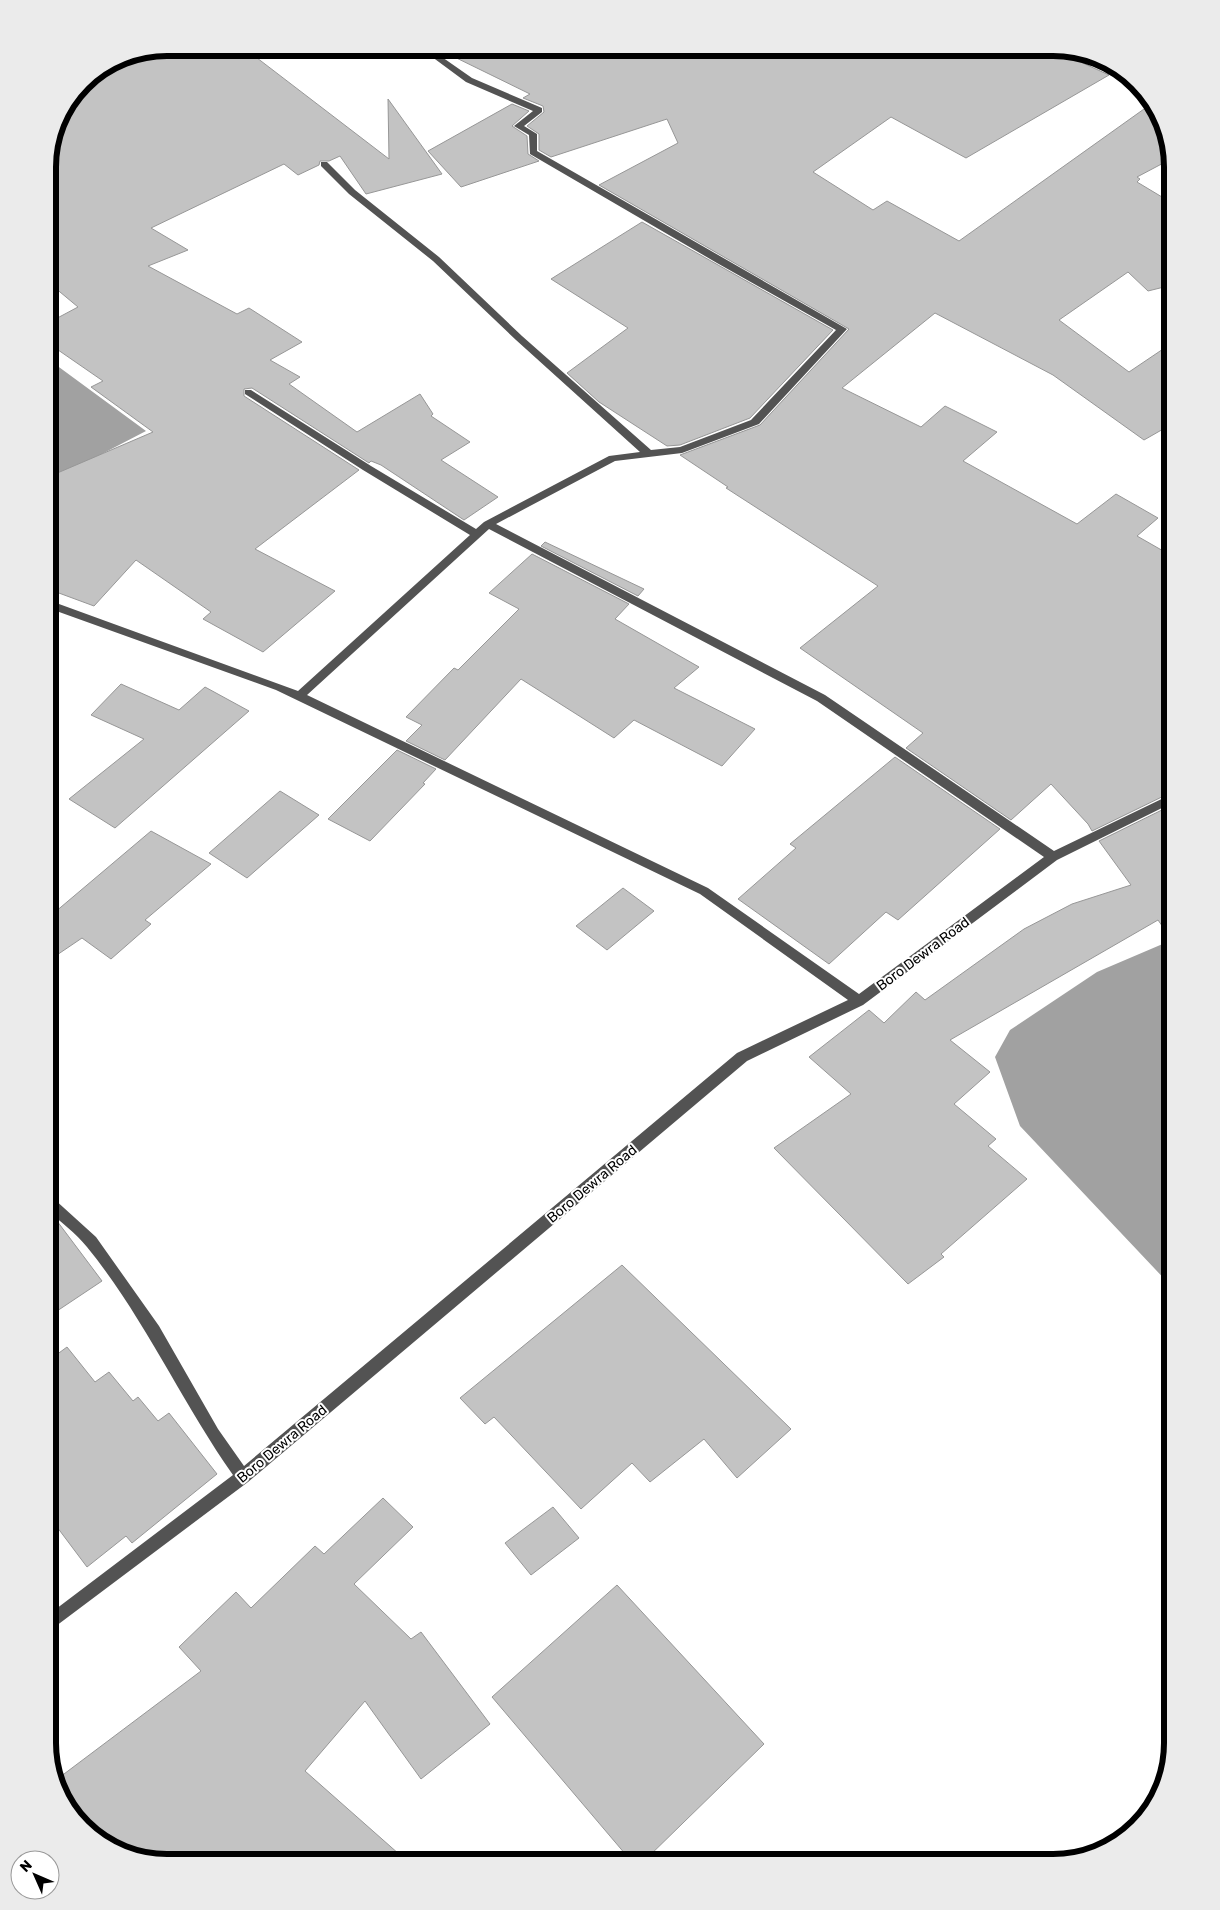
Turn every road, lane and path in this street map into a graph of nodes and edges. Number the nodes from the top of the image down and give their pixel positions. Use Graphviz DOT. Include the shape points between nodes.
graph roads {
  1 [pos="435,56"];
  2 [pos="324,164"];
  3 [pos="248,392"];
  4 [pos="649,454"];
  5 [pos="488,524"];
  6 [pos="477,534"];
  7 [pos="56,607"];
  8 [pos="299,696"];
  9 [pos="1164,802"];
  10 [pos="1053,858"];
  11 [pos="859,1001"];
  12 [pos="56,1209"];
  13 [pos="243,1477"];
  14 [pos="56,1618"];
  1 -- 4 [label="street" via="469,80 539,110 518,126 533,134 533,152 842,329 755,422 682,450"];
  2 -- 4 [label="street" via="352,192 436,259"];
  3 -- 6 [label="street"];
  4 -- 5 [label="street" via="613,458"];
  5 -- 6 [label="street"];
  5 -- 10 [label="street" via="821,698"];
  6 -- 8 [label="street"];
  7 -- 8 [label="street"];
  8 -- 11 [label="street" via="704,891"];
  9 -- 10 [label="street, Boro Dewra Road"];
  10 -- 11 [label="street, Boro Dewra Road"];
  11 -- 13 [label="street, Boro Dewra Road" via="742,1057"];
  12 -- 13 [label="street" via="91,1241 154,1331 212,1434"];
  13 -- 14 [label="street, Boro Dewra Road"];
}
